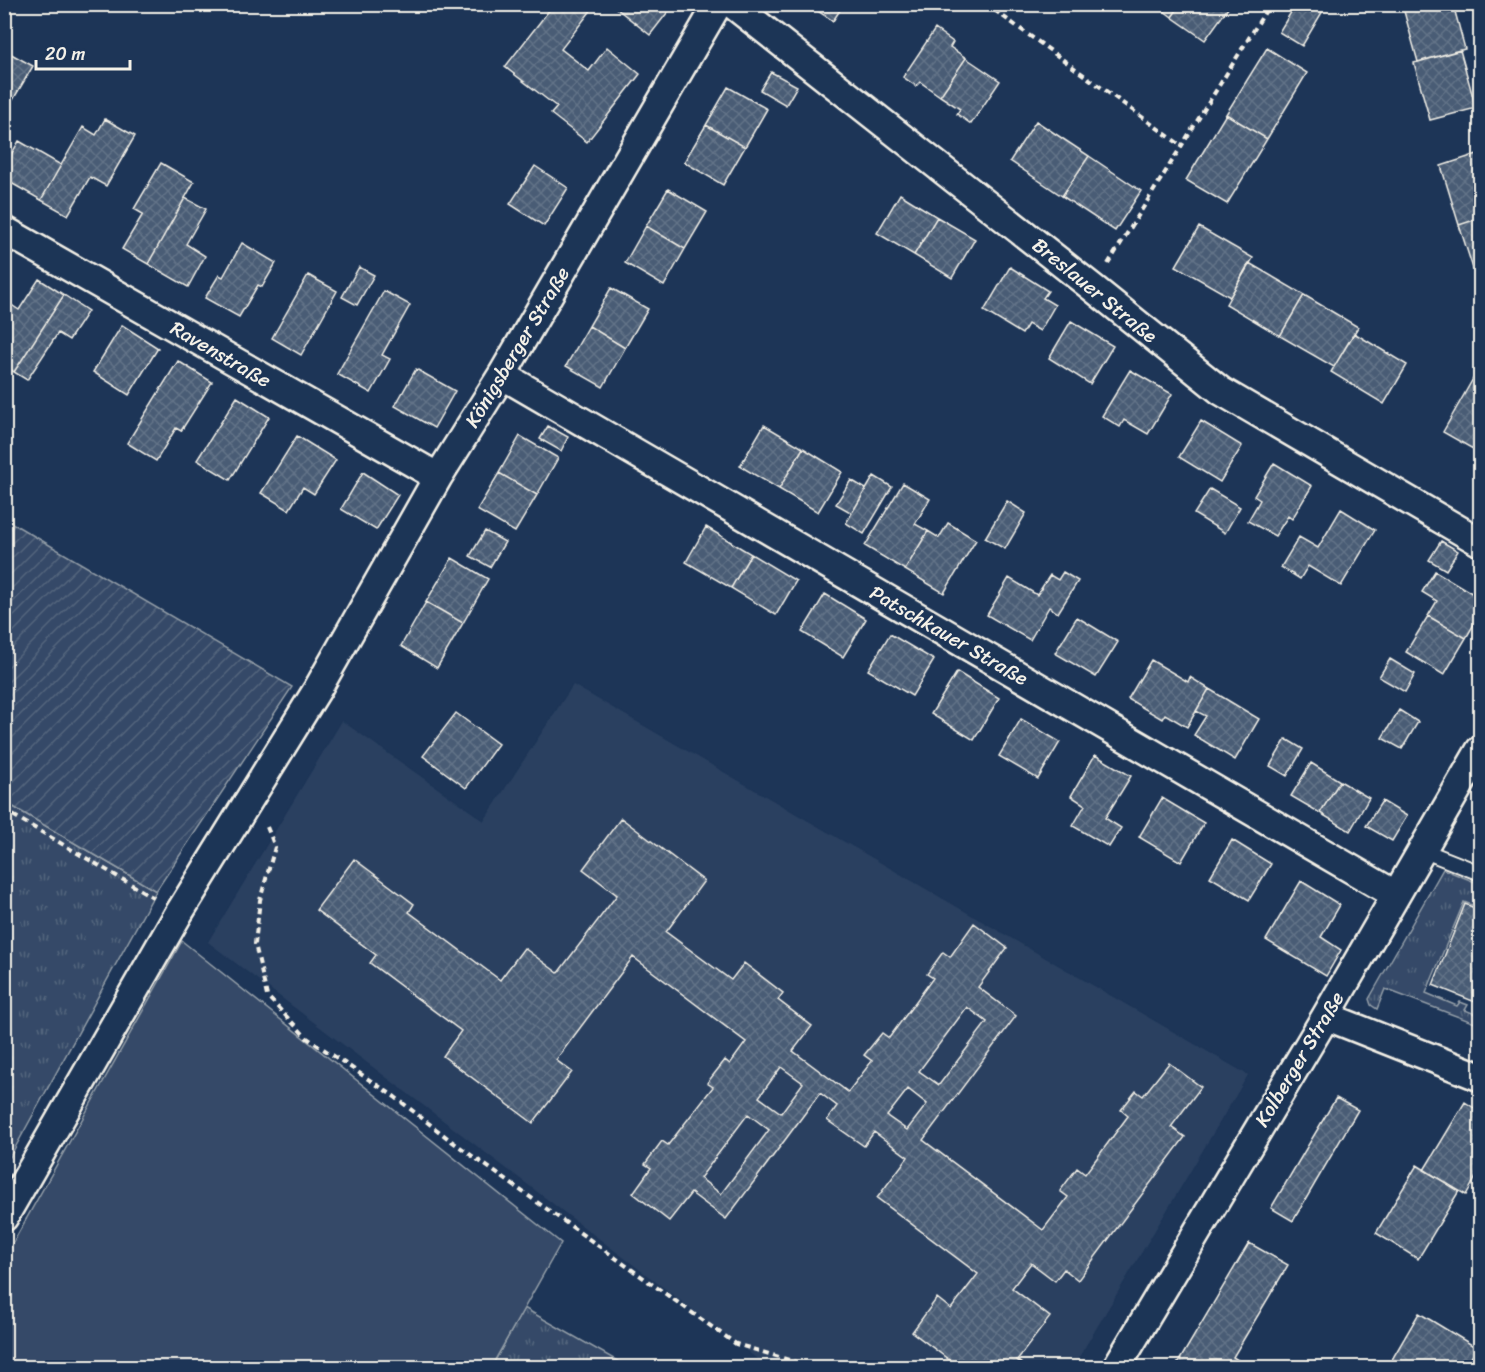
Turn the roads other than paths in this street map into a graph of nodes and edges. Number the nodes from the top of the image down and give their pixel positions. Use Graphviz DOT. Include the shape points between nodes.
graph roads {
  1 [pos="718,4"];
  2 [pos="732,4"];
  3 [pos="4,230"];
  4 [pos="502,375"];
  5 [pos="438,477"];
  6 [pos="1480,542"];
  7 [pos="1480,750"];
  8 [pos="1422,850"];
  9 [pos="1480,873"];
  10 [pos="1396,895"];
  11 [pos="1326,1016"];
  12 [pos="1480,1077"];
  13 [pos="4,1216"];
  14 [pos="1116,1368"];
  1 -- 4 [label="street, Königsberger Straße"];
  2 -- 6 [label="street, Breslauer Straße" via="1221,391"];
  3 -- 5 [label="street, Ravenstraße"];
  4 -- 5 [label="street, Königsberger Straße"];
  4 -- 10 [label="street, Patschkauer Straße"];
  5 -- 13 [label="street, Königsberger Straße" via="317,690 179,913"];
  7 -- 8 [label="street, Kolberger Straße"];
  8 -- 9 [label="lane"];
  8 -- 10 [label="street, Kolberger Straße"];
  10 -- 11 [label="street, Kolberger Straße"];
  11 -- 12 [label="street"];
  11 -- 14 [label="street, Kolberger Straße"];
}
